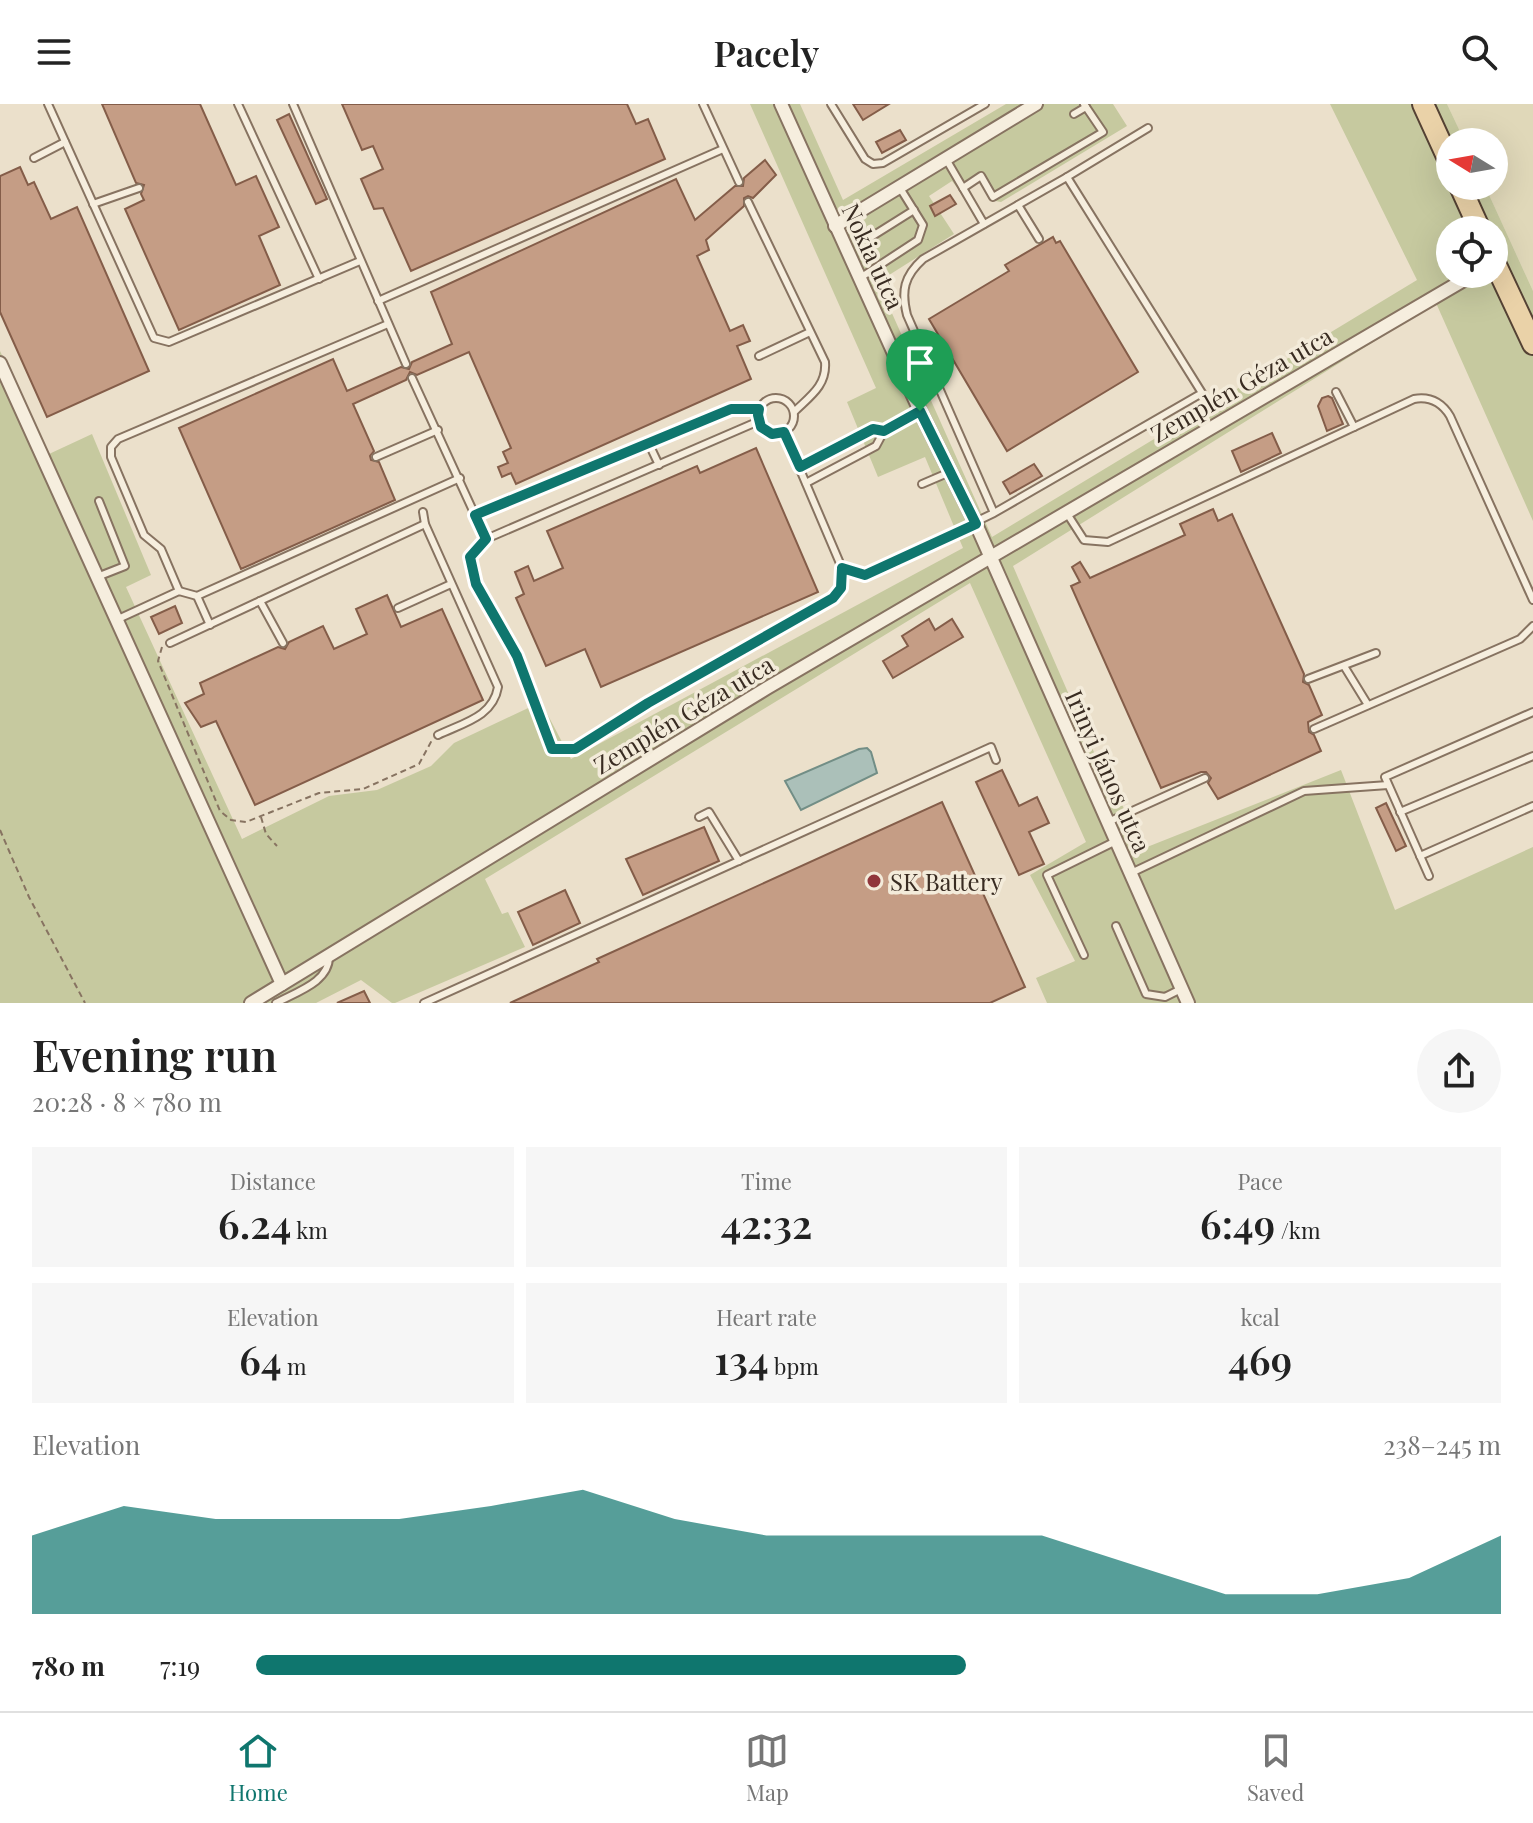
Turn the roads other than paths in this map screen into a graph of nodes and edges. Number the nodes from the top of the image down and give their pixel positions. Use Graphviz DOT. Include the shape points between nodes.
graph roads {
  1 [pos="48,104"];
  2 [pos="238,104"];
  3 [pos="293,104"];
  4 [pos="703,104"];
  5 [pos="781,104"];
  6 [pos="831,104"];
  7 [pos="985,104"];
  8 [pos="1036,104"];
  9 [pos="1423,104"];
  10 [pos="1085,105"];
  11 [pos="1074,114"];
  12 [pos="1148,128"];
  13 [pos="1436,132"];
  14 [pos="65,142"];
  15 [pos="723,149"];
  16 [pos="34,158"];
  17 [pos="946,159"];
  18 [pos="989,169"];
  19 [pos="981,176"];
  20 [pos="1067,177"];
  21 [pos="739,182"];
  22 [pos="899,187"];
  23 [pos="139,188"];
  24 [pos="963,188"];
  25 [pos="748,202"];
  26 [pos="93,204"];
  27 [pos="1018,205"];
  28 [pos="914,210"];
  29 [pos="984,224"];
  30 [pos="835,226"];
  31 [pos="871,237"];
  32 [pos="1039,239"];
  33 [pos="360,261"];
  34 [pos="860,278"];
  35 [pos="319,279"];
  36 [pos="1450,288"];
  37 [pos="1507,288"];
  38 [pos="378,301"];
  39 [pos="388,324"];
  40 [pos="810,332"];
  41 [pos="1533,344"];
  42 [pos="759,356"];
  43 [pos="0,363"];
  44 [pos="406,364"];
  45 [pos="412,378"];
  46 [pos="1336,392"];
  47 [pos="759,409"];
  48 [pos="920,411"];
  49 [pos="794,412"];
  50 [pos="759,421"];
  51 [pos="1354,427"];
  52 [pos="438,430"];
  53 [pos="884,431"];
  54 [pos="784,432"];
  55 [pos="649,444"];
  56 [pos="376,457"];
  57 [pos="659,465"];
  58 [pos="800,467"];
  59 [pos="950,472"];
  60 [pos="460,478"];
  61 [pos="806,483"];
  62 [pos="922,484"];
  63 [pos="99,501"];
  64 [pos="423,512"];
  65 [pos="1066,512"];
  66 [pos="994,513"];
  67 [pos="475,515"];
  68 [pos="425,524"];
  69 [pos="976,524"];
  70 [pos="486,539"];
  71 [pos="990,556"];
  72 [pos="842,568"];
  73 [pos="97,577"];
  74 [pos="451,584"];
  75 [pos="179,591"];
  76 [pos="197,596"];
  77 [pos="1533,600"];
  78 [pos="260,601"];
  79 [pos="398,608"];
  80 [pos="116,620"];
  81 [pos="210,625"];
  82 [pos="1533,626"];
  83 [pos="170,643"];
  84 [pos="283,643"];
  85 [pos="1376,653"];
  86 [pos="1344,666"];
  87 [pos="1308,679"];
  88 [pos="1368,705"];
  89 [pos="1533,712"];
  90 [pos="1314,729"];
  91 [pos="438,735"];
  92 [pos="1533,756"];
  93 [pos="996,760"];
  94 [pos="1205,778"];
  95 [pos="1388,785"];
  96 [pos="1533,806"];
  97 [pos="1400,812"];
  98 [pos="699,817"];
  99 [pos="1108,822"];
  100 [pos="1116,841"];
  101 [pos="1420,856"];
  102 [pos="739,861"];
  103 [pos="1130,873"];
  104 [pos="1429,876"];
  105 [pos="1116,926"];
  106 [pos="329,955"];
  107 [pos="1084,955"];
  108 [pos="282,984"];
  109 [pos="1181,989"];
  110 [pos="251,1003"];
  111 [pos="276,1003"];
  112 [pos="424,1003"];
  113 [pos="1188,1003"];
  1 -- 14 [label="lane"];
  2 -- 35 [label="lane"];
  3 -- 33 [label="lane"];
  4 -- 15 [label="lane"];
  5 -- 30 [label="street, Nokia utca"];
  6 -- 7 [label="lane" via="873,164"];
  8 -- 17 [label="street"];
  9 -- 13 [label="main road"];
  10 -- 11 [label="lane"];
  10 -- 19 [label="lane" via="1103,132 993,197"];
  12 -- 20 [label="lane"];
  14 -- 16 [label="lane"];
  14 -- 26 [label="lane"];
  15 -- 21 [label="lane"];
  15 -- 38 [label="lane"];
  17 -- 22 [label="street"];
  17 -- 24 [label="lane"];
  18 -- 19 [label="lane"];
  19 -- 24 [label="lane"];
  20 -- 27 [label="lane"];
  20 -- 66 [label="lane" via="1202,393"];
  22 -- 28 [label="lane"];
  22 -- 30 [label="street"];
  23 -- 26 [label="lane"];
  24 -- 29 [label="lane"];
  25 -- 40 [label="lane"];
  26 -- 35 [label="lane" via="154,338 169,342"];
  27 -- 29 [label="lane"];
  27 -- 32 [label="lane"];
  28 -- 31 [label="lane"];
  28 -- 34 [label="lane" via="923,225 918,240"];
  29 -- 66 [label="lane" via="912,268 902,297"];
  30 -- 34 [label="street, Nokia utca"];
  33 -- 35 [label="lane"];
  33 -- 38 [label="lane"];
  34 -- 48 [label="street, Nokia utca"];
  36 -- 65 [label="street, Zemplén Géza utca"];
  37 -- 41 [label="main road"];
  38 -- 39 [label="lane"];
  39 -- 44 [label="lane"];
  39 -- 75 [label="lane" via="118,439 111,447 144,535 161,549"];
  40 -- 42 [label="lane"];
  40 -- 49 [label="lane" via="825,362 824,380"];
  43 -- 73 [label="street"];
  45 -- 52 [label="lane"];
  46 -- 51 [label="lane"];
  47 -- 49 [label="lane" via="778,398"];
  47 -- 50 [label="lane"];
  47 -- 55 [label="lane" via="731,409"];
  48 -- 53 [label="lane"];
  48 -- 59 [label="street, Nokia utca"];
  49 -- 54 [label="lane" via="793,423"];
  50 -- 54 [label="lane" via="766,431"];
  50 -- 57 [label="lane"];
  51 -- 65 [label="lane" via="1108,542 1084,540"];
  51 -- 77 [label="lane" via="1414,399 1428,398 1446,410"];
  52 -- 56 [label="lane"];
  52 -- 60 [label="lane"];
  53 -- 58 [label="lane" via="873,429"];
  53 -- 61 [label="lane" via="876,446"];
  54 -- 58 [label="lane"];
  55 -- 57 [label="lane"];
  55 -- 67 [label="lane"];
  57 -- 70 [label="lane"];
  58 -- 61 [label="lane"];
  59 -- 62 [label="lane"];
  59 -- 69 [label="street, Nokia utca"];
  60 -- 67 [label="lane"];
  60 -- 76 [label="lane"];
  61 -- 72 [label="lane"];
  63 -- 73 [label="lane" via="125,566"];
  64 -- 68 [label="lane"];
  65 -- 71 [label="street, Zemplén Géza utca"];
  66 -- 69 [label="lane"];
  67 -- 70 [label="lane"];
  68 -- 74 [label="lane"];
  68 -- 78 [label="lane"];
  69 -- 71 [label="street, Nokia utca"];
  69 -- 72 [label="lane" via="865,575"];
  70 -- 72 [label="lane" via="470,557 476,584 517,656 552,749 575,749 833,598 841,588"];
  71 -- 99 [label="street, Irinyi János utca"];
  71 -- 106 [label="street, Zemplén Géza utca"];
  73 -- 80 [label="street"];
  74 -- 79 [label="lane"];
  74 -- 91 [label="lane" via="498,687 484,713"];
  75 -- 76 [label="lane"];
  75 -- 80 [label="lane"];
  76 -- 81 [label="lane"];
  78 -- 81 [label="lane"];
  78 -- 84 [label="lane"];
  80 -- 108 [label="street"];
  81 -- 83 [label="lane"];
  82 -- 88 [label="lane" via="1520,639"];
  85 -- 86 [label="lane"];
  86 -- 87 [label="lane"];
  86 -- 88 [label="lane"];
  88 -- 90 [label="lane"];
  89 -- 95 [label="lane" via="1385,777"];
  92 -- 97 [label="lane"];
  93 -- 102 [label="lane" via="991,747"];
  94 -- 99 [label="lane"];
  95 -- 97 [label="lane"];
  95 -- 103 [label="lane" via="1304,791"];
  96 -- 101 [label="lane"];
  97 -- 101 [label="lane"];
  98 -- 102 [label="lane" via="709,812"];
  99 -- 100 [label="street, Irinyi János utca"];
  100 -- 103 [label="street, Irinyi János utca"];
  100 -- 107 [label="lane" via="1047,875"];
  101 -- 104 [label="lane"];
  102 -- 112 [label="lane"];
  103 -- 109 [label="street, Irinyi János utca"];
  105 -- 109 [label="lane" via="1146,994 1165,997"];
  106 -- 108 [label="street, Zemplén Géza utca"];
  106 -- 111 [label="lane" via="322,977"];
  108 -- 110 [label="street, Zemplén Géza utca"];
  109 -- 113 [label="street, Irinyi János utca"];
}
